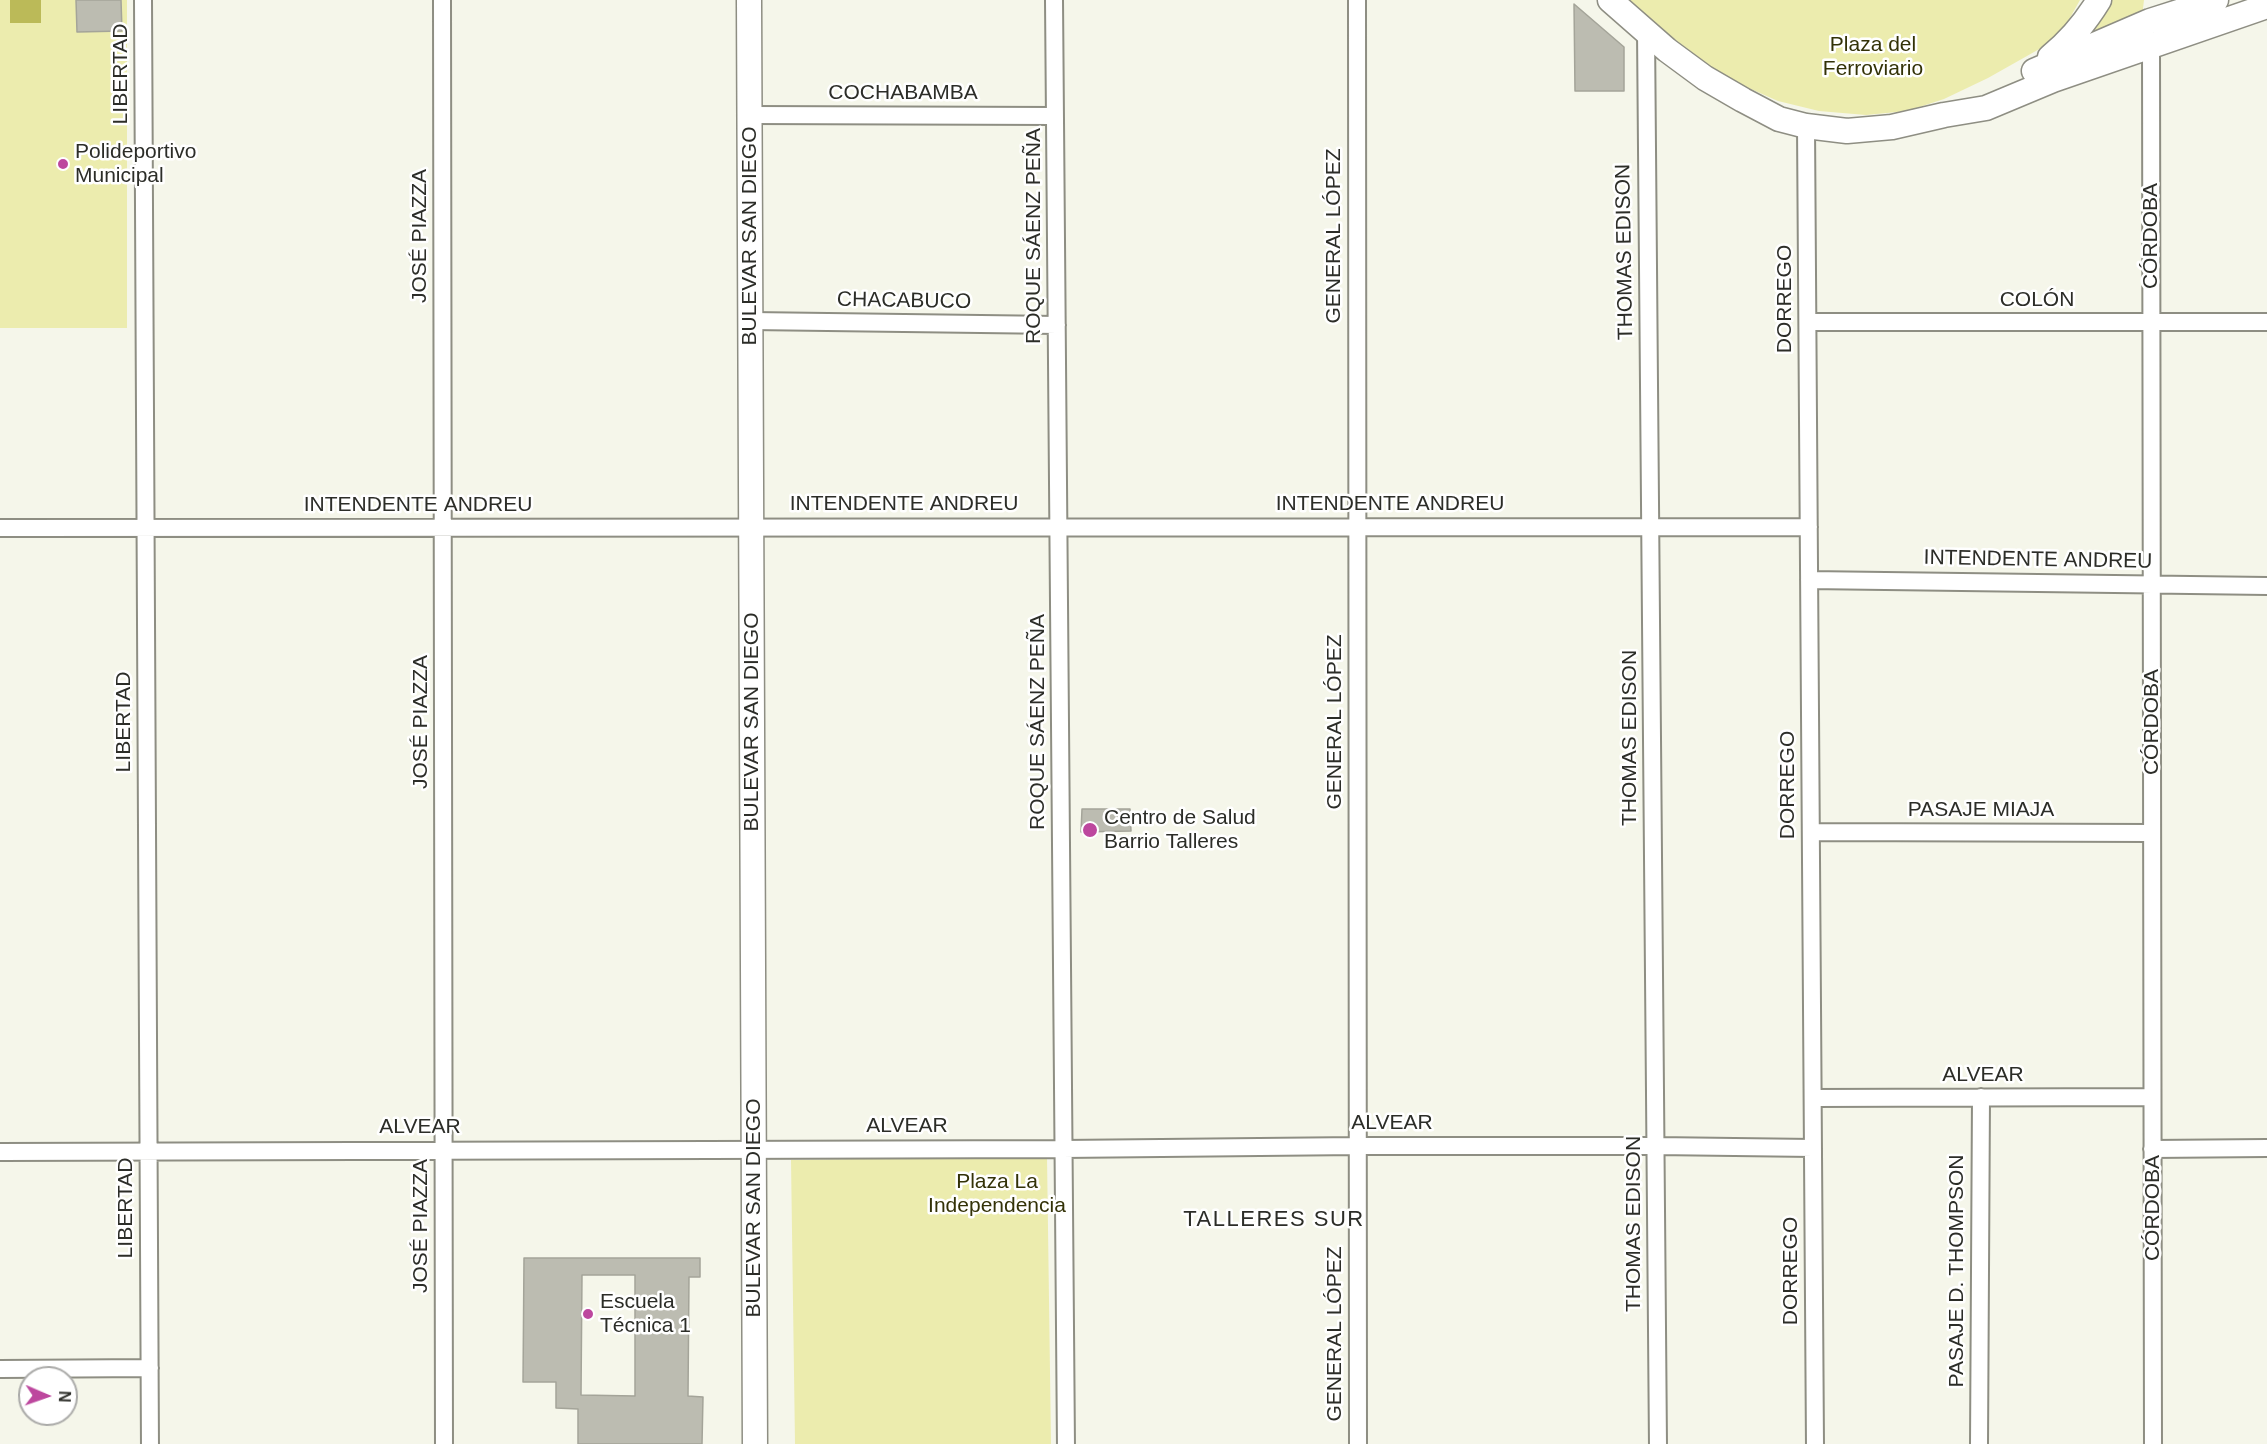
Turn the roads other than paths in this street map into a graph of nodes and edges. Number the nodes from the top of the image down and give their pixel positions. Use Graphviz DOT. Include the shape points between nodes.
graph roads {
  1 [pos="143,0"];
  2 [pos="442,0"];
  3 [pos="749,0"];
  4 [pos="1054,0"];
  5 [pos="1357,0"];
  6 [pos="1610,0"];
  7 [pos="2099,0"];
  8 [pos="2216,0"];
  9 [pos="2267,6"];
  10 [pos="2151,10"];
  11 [pos="1646,31"];
  12 [pos="2151,45"];
  13 [pos="2028,74"];
  14 [pos="1944,114"];
  15 [pos="750,115"];
  16 [pos="1055,116"];
  17 [pos="1806,126"];
  18 [pos="751,321"];
  19 [pos="1808,322"];
  20 [pos="2151,322"];
  21 [pos="2267,322"];
  22 [pos="1057,325"];
  23 [pos="444,527"];
  24 [pos="752,527"];
  25 [pos="1059,527"];
  26 [pos="1357,527"];
  27 [pos="1651,527"];
  28 [pos="1809,527"];
  29 [pos="0,528"];
  30 [pos="144,528"];
  31 [pos="1809,580"];
  32 [pos="2151,584"];
  33 [pos="2267,585"];
  34 [pos="1811,832"];
  35 [pos="2152,833"];
  36 [pos="1981,1097"];
  37 [pos="2152,1097"];
  38 [pos="1813,1098"];
  39 [pos="1358,1146"];
  40 [pos="1656,1146"];
  41 [pos="754,1148"];
  42 [pos="1813,1148"];
  43 [pos="2267,1148"];
  44 [pos="1064,1149"];
  45 [pos="2152,1149"];
  46 [pos="443,1150"];
  47 [pos="148,1151"];
  48 [pos="0,1152"];
  49 [pos="150,1368"];
  50 [pos="0,1369"];
  51 [pos="150,1444"];
  52 [pos="444,1444"];
  53 [pos="755,1444"];
  54 [pos="1066,1444"];
  55 [pos="1358,1444"];
  56 [pos="1658,1444"];
  57 [pos="1815,1444"];
  58 [pos="1979,1444"];
  59 [pos="2153,1444"];
  1 -- 30 [label="street, LIBERTAD"];
  2 -- 23 [label="street, JOSÉ PIAZZA"];
  3 -- 15 [label="street, BULEVAR SAN DIEGO"];
  4 -- 16 [label="street, ROQUE SÁENZ PEÑA"];
  5 -- 26 [label="street, GENERAL LÓPEZ"];
  6 -- 11 [label="street"];
  7 -- 13 [label="street" via="2069,42"];
  8 -- 10 [label="street"];
  9 -- 12 [label="street"];
  10 -- 12 [label="street, CÓRDOBA"];
  10 -- 13 [label="street"];
  11 -- 17 [label="street" via="1705,78 1779,119"];
  11 -- 27 [label="street, THOMAS EDISON"];
  12 -- 14 [label="street" via="1986,108"];
  12 -- 20 [label="street, CÓRDOBA"];
  13 -- 14 [label="street" via="1981,92"];
  14 -- 17 [label="street" via="1892,127 1847,130"];
  15 -- 16 [label="street, COCHABAMBA"];
  15 -- 18 [label="street, BULEVAR SAN DIEGO"];
  16 -- 22 [label="street, ROQUE SÁENZ PEÑA"];
  17 -- 19 [label="street, DORREGO"];
  18 -- 22 [label="street, CHACABUCO"];
  18 -- 24 [label="street, BULEVAR SAN DIEGO"];
  19 -- 20 [label="street, COLÓN"];
  19 -- 28 [label="street, DORREGO"];
  20 -- 21 [label="street, COLÓN"];
  20 -- 32 [label="street, CÓRDOBA"];
  22 -- 25 [label="street, ROQUE SÁENZ PEÑA"];
  23 -- 24 [label="street, INTENDENTE ANDREU"];
  23 -- 30 [label="street, INTENDENTE ANDREU"];
  23 -- 46 [label="street, JOSÉ PIAZZA"];
  24 -- 25 [label="street, INTENDENTE ANDREU"];
  24 -- 41 [label="street, BULEVAR SAN DIEGO"];
  25 -- 26 [label="street, INTENDENTE ANDREU"];
  25 -- 44 [label="street, ROQUE SÁENZ PEÑA"];
  26 -- 27 [label="street, INTENDENTE ANDREU"];
  26 -- 39 [label="street, GENERAL LÓPEZ"];
  27 -- 28 [label="street, INTENDENTE ANDREU"];
  27 -- 40 [label="street, THOMAS EDISON"];
  28 -- 31 [label="street, DORREGO"];
  29 -- 30 [label="street, INTENDENTE ANDREU"];
  30 -- 47 [label="street, LIBERTAD"];
  31 -- 32 [label="street, INTENDENTE ANDREU"];
  31 -- 34 [label="street, DORREGO"];
  32 -- 33 [label="street, INTENDENTE ANDREU"];
  32 -- 35 [label="street, CÓRDOBA"];
  34 -- 35 [label="street, PASAJE MIAJA"];
  34 -- 38 [label="street, DORREGO"];
  35 -- 37 [label="street, CÓRDOBA"];
  36 -- 37 [label="street, ALVEAR"];
  36 -- 38 [label="street, ALVEAR"];
  36 -- 58 [label="street, PASAJE D. THOMPSON"];
  37 -- 45 [label="street, CÓRDOBA"];
  38 -- 42 [label="street, DORREGO"];
  39 -- 40 [label="street, ALVEAR"];
  39 -- 44 [label="street, ALVEAR"];
  39 -- 55 [label="street, GENERAL LÓPEZ"];
  40 -- 42 [label="street, ALVEAR"];
  40 -- 56 [label="street, THOMAS EDISON"];
  41 -- 44 [label="street, ALVEAR"];
  41 -- 46 [label="street, ALVEAR"];
  41 -- 53 [label="street, BULEVAR SAN DIEGO"];
  42 -- 57 [label="street, DORREGO"];
  43 -- 45 [label="street"];
  44 -- 54 [label="street, ROQUE SÁENZ PEÑA"];
  45 -- 59 [label="street, CÓRDOBA"];
  46 -- 47 [label="street, ALVEAR"];
  46 -- 52 [label="street, JOSÉ PIAZZA"];
  47 -- 48 [label="street, ALVEAR"];
  47 -- 49 [label="street, LIBERTAD"];
  49 -- 50 [label="street"];
  49 -- 51 [label="street, LIBERTAD"];
}
